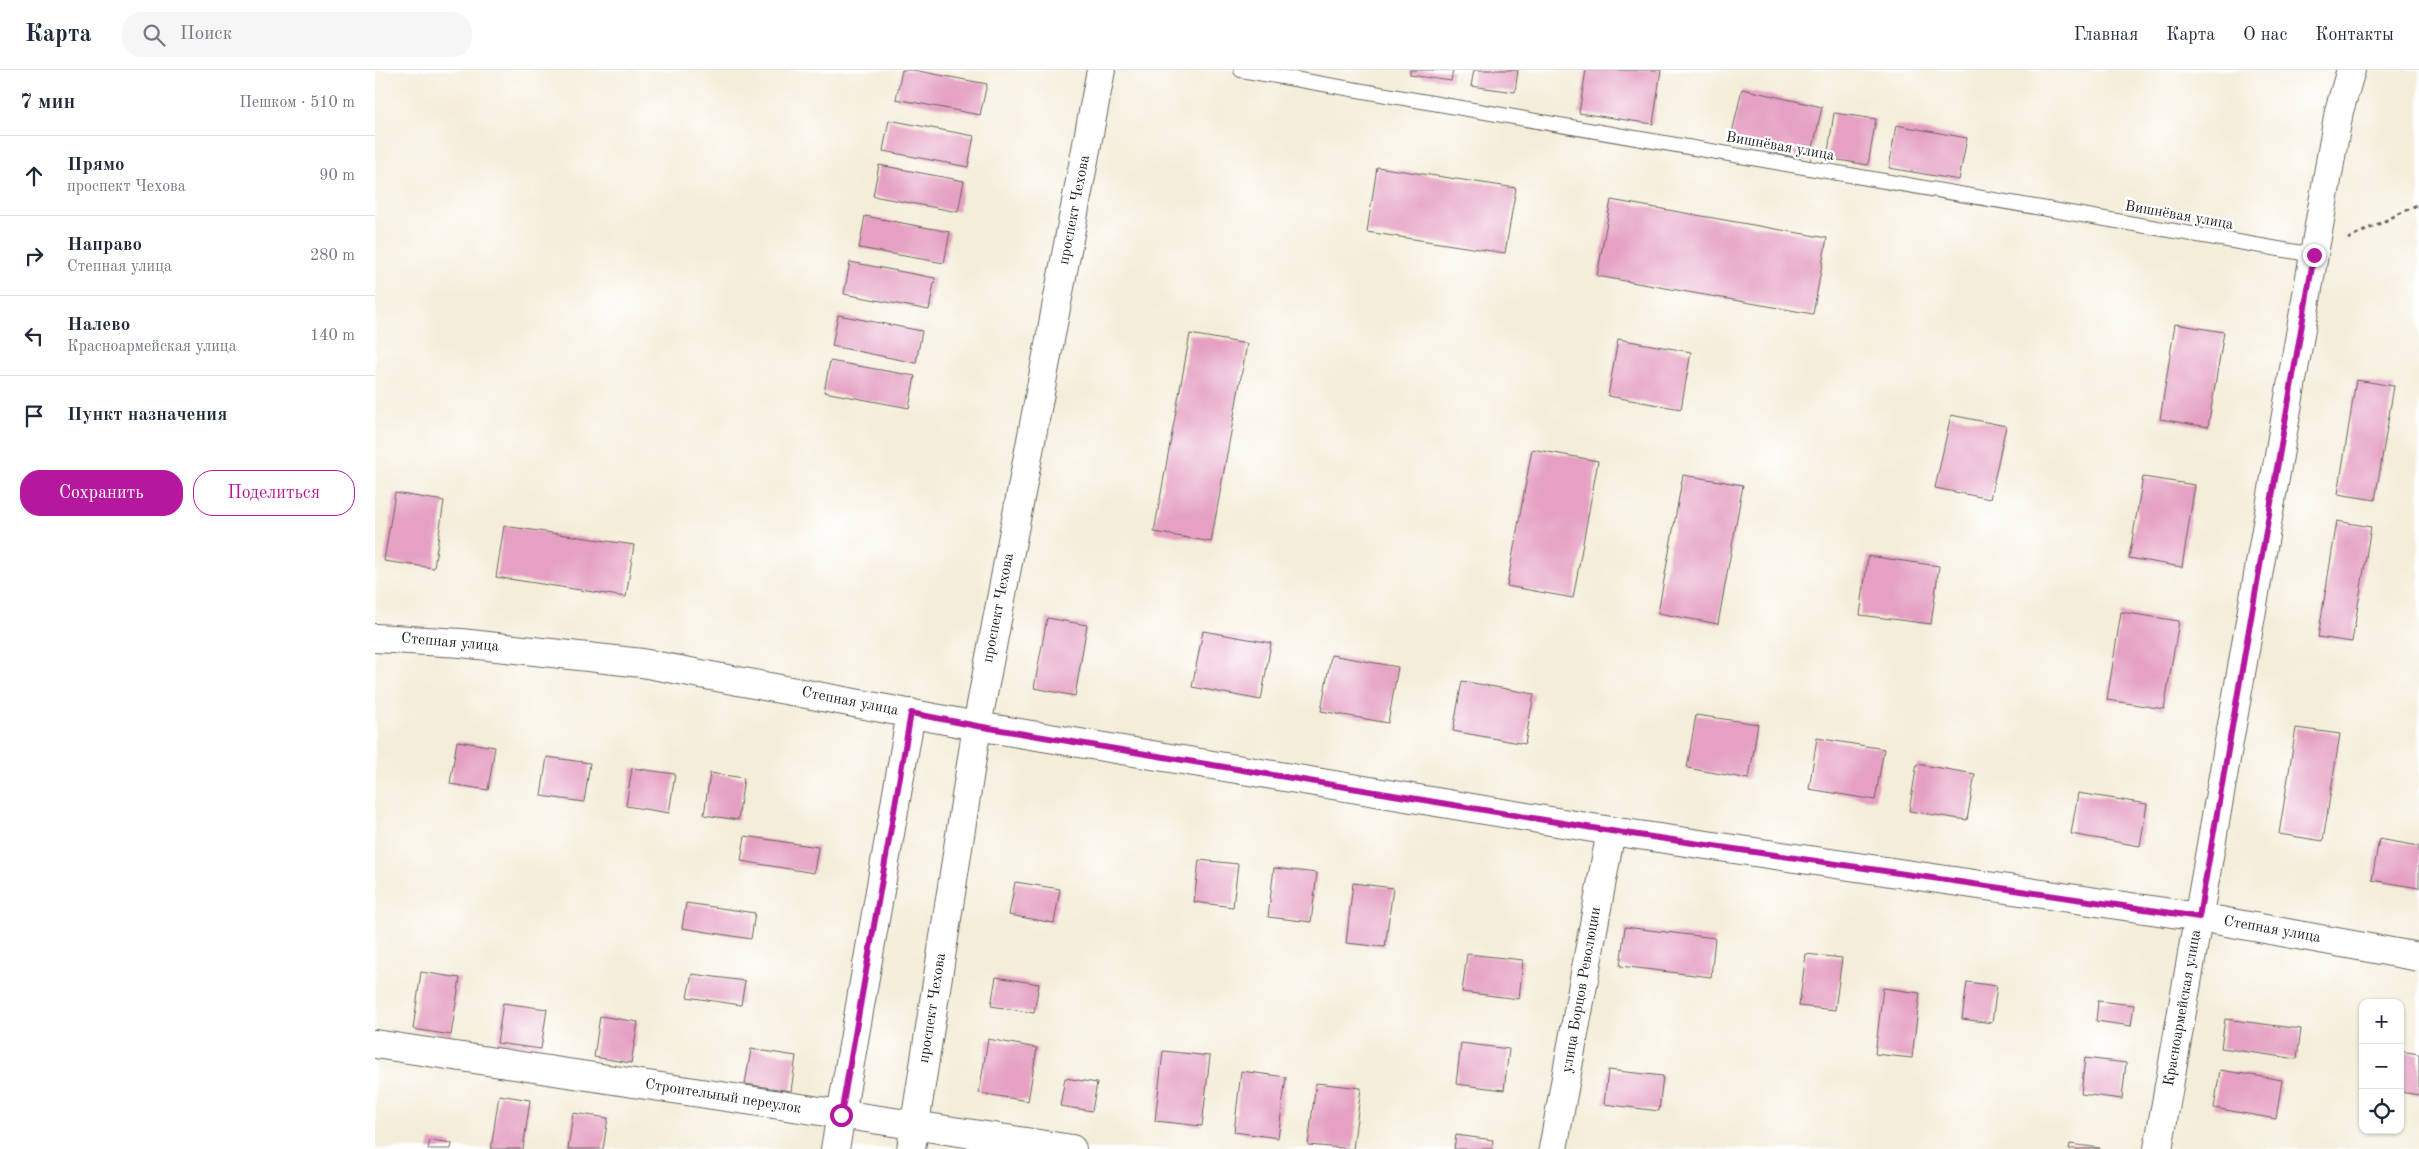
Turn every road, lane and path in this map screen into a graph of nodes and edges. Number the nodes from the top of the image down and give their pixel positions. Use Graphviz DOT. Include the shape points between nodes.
graph roads {
  1 [pos="1101,70"];
  2 [pos="1241,70"];
  3 [pos="2351,70"];
  4 [pos="2419,204"];
  5 [pos="2314,255"];
  6 [pos="375,638"];
  7 [pos="911,713"];
  8 [pos="977,726"];
  9 [pos="1611,831"];
  10 [pos="2199,917"];
  11 [pos="2419,957"];
  12 [pos="375,1044"];
  13 [pos="841,1115"];
  14 [pos="913,1138"];
  15 [pos="835,1149"];
  16 [pos="1072,1149"];
  17 [pos="1553,1149"];
  18 [pos="2158,1149"];
  1 -- 8 [label="street, проспект Чехова"];
  2 -- 5 [label="lane, Вишнёвая улица"];
  3 -- 5 [label="street, Красноармейская улица" via="2339,111"];
  4 -- 5 [label="path"];
  5 -- 10 [label="street, Красноармейская улица"];
  6 -- 7 [label="street, Степная улица" via="461,643 642,663"];
  7 -- 8 [label="street, Степная улица"];
  7 -- 13 [label="street"];
  8 -- 9 [label="street, Степная улица"];
  8 -- 14 [label="street, проспект Чехова"];
  9 -- 10 [label="street, Степная улица"];
  9 -- 17 [label="street, улица Борцов Революции"];
  10 -- 11 [label="street, Степная улица"];
  10 -- 18 [label="street, Красноармейская улица"];
  12 -- 13 [label="street, Строительный переулок"];
  13 -- 14 [label="street, Строительный переулок"];
  13 -- 15 [label="street"];
  14 -- 16 [label="street, Строительный переулок"];
}
